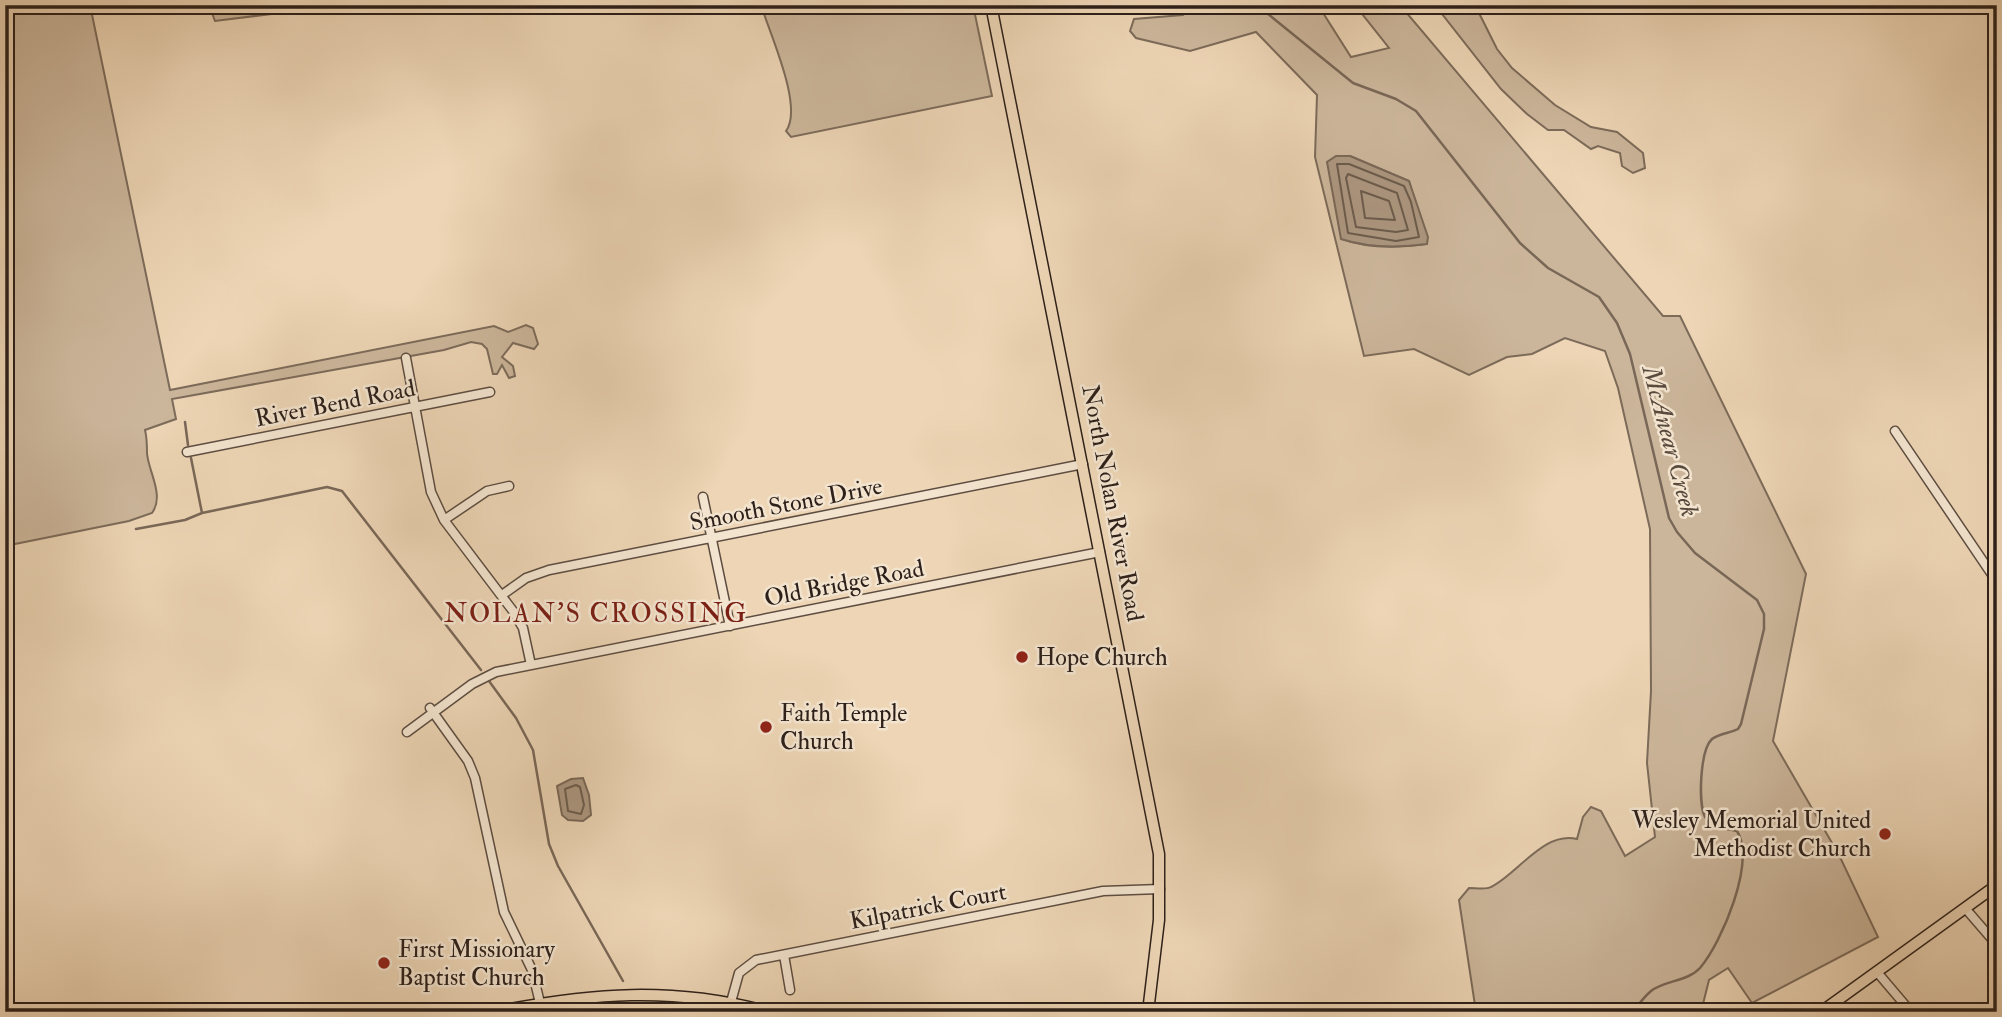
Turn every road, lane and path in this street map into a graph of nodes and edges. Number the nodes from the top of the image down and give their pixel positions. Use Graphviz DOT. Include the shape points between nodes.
graph roads {
  1 [pos="991,5"];
  2 [pos="406,358"];
  3 [pos="490,392"];
  4 [pos="415,407"];
  5 [pos="1895,431"];
  6 [pos="187,452"];
  7 [pos="1083,464"];
  8 [pos="509,486"];
  9 [pos="703,497"];
  10 [pos="444,520"];
  11 [pos="711,538"];
  12 [pos="1100,552"];
  13 [pos="1997,582"];
  14 [pos="502,595"];
  15 [pos="730,626"];
  16 [pos="531,665"];
  17 [pos="432,710"];
  18 [pos="407,732"];
  19 [pos="1997,884"];
  20 [pos="1160,889"];
  21 [pos="1965,908"];
  22 [pos="1997,945"];
  23 [pos="784,955"];
  24 [pos="1877,972"];
  25 [pos="790,990"];
  26 [pos="731,1002"];
  27 [pos="540,1003"];
  28 [pos="494,1012"];
  29 [pos="769,1012"];
  30 [pos="1148,1012"];
  31 [pos="1821,1012"];
  32 [pos="1911,1012"];
  1 -- 7 [label="main road, North Nolan River Road"];
  2 -- 4 [label="street"];
  3 -- 4 [label="street, River Bend Road"];
  4 -- 6 [label="street, River Bend Road"];
  4 -- 10 [label="street" via="431,492"];
  5 -- 13 [label="street"];
  7 -- 11 [label="street, Smooth Stone Drive"];
  7 -- 12 [label="main road, North Nolan River Road"];
  8 -- 10 [label="street" via="487,491"];
  9 -- 11 [label="street"];
  10 -- 14 [label="street"];
  11 -- 14 [label="street, Smooth Stone Drive" via="549,570 526,578"];
  11 -- 15 [label="street"];
  12 -- 15 [label="street, Old Bridge Road"];
  12 -- 20 [label="main road, North Nolan River Road" via="1149,793"];
  14 -- 16 [label="street" via="523,628"];
  15 -- 16 [label="street, Old Bridge Road"];
  16 -- 17 [label="street, Old Bridge Road" via="488,674"];
  17 -- 18 [label="street, Old Bridge Road"];
  17 -- 27 [label="street" via="475,778 504,912 532,970"];
  19 -- 21 [label="main road"];
  20 -- 23 [label="street, Kilpatrick Court" via="1103,891"];
  20 -- 30 [label="main road, North Nolan River Road"];
  21 -- 22 [label="street"];
  21 -- 24 [label="main road"];
  23 -- 25 [label="street"];
  23 -- 26 [label="street, Kilpatrick Court" via="743,967"];
  24 -- 31 [label="main road"];
  24 -- 32 [label="street"];
  26 -- 27 [label="main road" via="638,993"];
  26 -- 29 [label="main road"];
  27 -- 28 [label="main road"];
}
